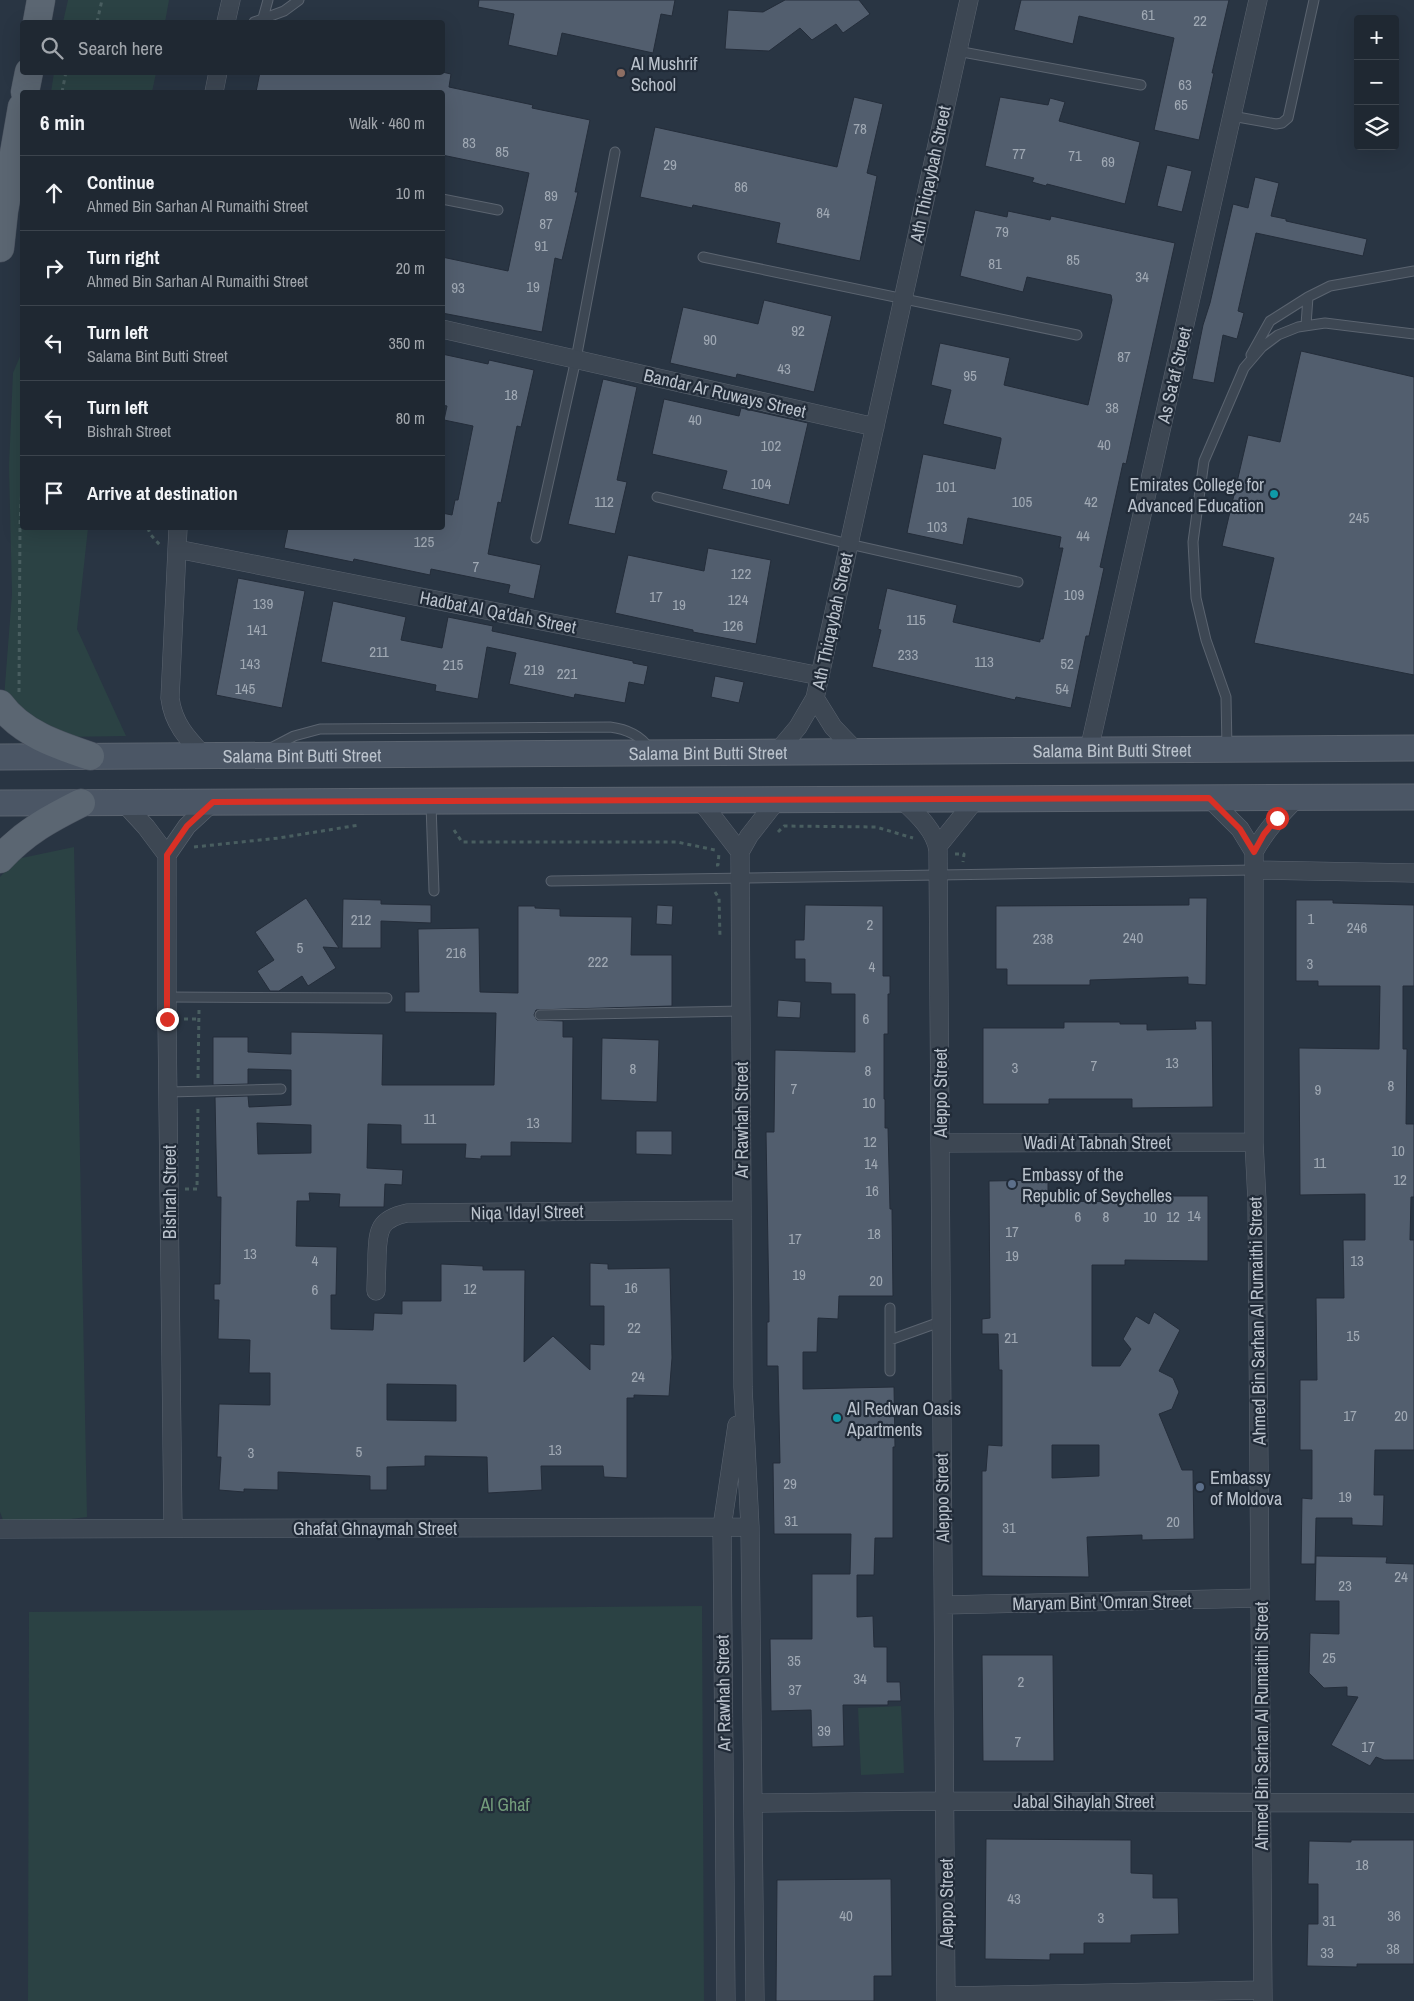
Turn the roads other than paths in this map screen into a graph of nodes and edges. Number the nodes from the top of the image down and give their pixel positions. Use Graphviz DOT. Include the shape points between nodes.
graph roads {
  1 [pos="41,0"];
  2 [pos="231,0"];
  3 [pos="268,0"];
  4 [pos="299,0"];
  5 [pos="969,0"];
  6 [pos="1258,0"];
  7 [pos="1314,0"];
  8 [pos="263,18"];
  9 [pos="37,20"];
  10 [pos="226,20"];
  11 [pos="258,20"];
  12 [pos="957,51"];
  13 [pos="28,75"];
  14 [pos="217,75"];
  15 [pos="1141,85"];
  16 [pos="25,90"];
  17 [pos="214,90"];
  18 [pos="1232,116"];
  19 [pos="20,119"];
  20 [pos="615,152"];
  21 [pos="445,200"];
  22 [pos="498,210"];
  23 [pos="0,248"];
  24 [pos="703,257"];
  25 [pos="1414,271"];
  26 [pos="1308,297"];
  27 [pos="903,298"];
  28 [pos="1306,325"];
  29 [pos="445,330"];
  30 [pos="1414,334"];
  31 [pos="1077,335"];
  32 [pos="576,359"];
  33 [pos="1244,368"];
  34 [pos="875,426"];
  35 [pos="657,497"];
  36 [pos="177,530"];
  37 [pos="536,538"];
  38 [pos="849,544"];
  39 [pos="170,549"];
  40 [pos="1018,582"];
  41 [pos="820,676"];
  42 [pos="815,698"];
  43 [pos="0,704"];
  44 [pos="1414,748"];
  45 [pos="1226,749"];
  46 [pos="1089,750"];
  47 [pos="856,751"];
  48 [pos="777,752"];
  49 [pos="203,755"];
  50 [pos="0,756"];
  51 [pos="90,756"];
  52 [pos="1298,797"];
  53 [pos="1414,797"];
  54 [pos="1209,798"];
  55 [pos="976,799"];
  56 [pos="700,800"];
  57 [pos="778,800"];
  58 [pos="902,800"];
  59 [pos="430,801"];
  60 [pos="123,802"];
  61 [pos="213,802"];
  62 [pos="0,803"];
  63 [pos="81,803"];
  64 [pos="938,846"];
  65 [pos="740,852"];
  66 [pos="1254,852"];
  67 [pos="167,855"];
  68 [pos="0,858"];
  69 [pos="1254,870"];
  70 [pos="1414,873"];
  71 [pos="938,875"];
  72 [pos="740,878"];
  73 [pos="551,881"];
  74 [pos="434,891"];
  75 [pos="166,997"];
  76 [pos="387,998"];
  77 [pos="741,1011"];
  78 [pos="540,1015"];
  79 [pos="281,1089"];
  80 [pos="169,1092"];
  81 [pos="1254,1142"];
  82 [pos="940,1143"];
  83 [pos="742,1210"];
  84 [pos="376,1290"];
  85 [pos="890,1308"];
  86 [pos="940,1322"];
  87 [pos="890,1340"];
  88 [pos="890,1371"];
  89 [pos="743,1388"];
  90 [pos="722,1527"];
  91 [pos="750,1527"];
  92 [pos="172,1528"];
  93 [pos="0,1529"];
  94 [pos="1260,1598"];
  95 [pos="944,1605"];
  96 [pos="945,1801"];
  97 [pos="1261,1802"];
  98 [pos="753,1803"];
  99 [pos="1414,1803"];
  100 [pos="1263,1995"];
  101 [pos="946,1999"];
  102 [pos="726,2001"];
  103 [pos="755,2001"];
  1 -- 9 [label="main road"];
  2 -- 10 [label="street"];
  3 -- 8 [label="lane"];
  4 -- 8 [label="lane" via="290,8"];
  5 -- 12 [label="street, Ath Thiqaybah Street"];
  6 -- 18 [label="street, As Sa'af Street"];
  7 -- 18 [label="lane" via="1288,118 1276,124"];
  8 -- 11 [label="lane"];
  12 -- 15 [label="lane"];
  12 -- 27 [label="street, Ath Thiqaybah Street"];
  13 -- 16 [label="main road"];
  14 -- 17 [label="street"];
  18 -- 46 [label="street, As Sa'af Street"];
  19 -- 23 [label="main road"];
  20 -- 32 [label="lane"];
  21 -- 22 [label="lane"];
  24 -- 27 [label="lane"];
  25 -- 26 [label="lane" via="1330,286"];
  26 -- 28 [label="lane"];
  26 -- 33 [label="lane" via="1270,321"];
  27 -- 31 [label="lane"];
  27 -- 34 [label="street, Ath Thiqaybah Street"];
  28 -- 30 [label="lane" via="1325,323"];
  28 -- 33 [label="lane" via="1278,335"];
  29 -- 32 [label="street, Bandar Ar Ruways Street"];
  32 -- 34 [label="street, Bandar Ar Ruways Street"];
  32 -- 37 [label="lane"];
  33 -- 45 [label="lane" via="1204,462 1193,542 1196,598 1206,640 1226,697"];
  34 -- 38 [label="street, Ath Thiqaybah Street"];
  35 -- 38 [label="lane, Ath Thiqaybah Street"];
  36 -- 39 [label="street"];
  38 -- 40 [label="lane, Ath Thiqaybah Street"];
  38 -- 41 [label="street, Ath Thiqaybah Street"];
  39 -- 41 [label="street, Hadbat Al Qa'dah Street"];
  39 -- 49 [label="street" via="170,698 180,729"];
  41 -- 42 [label="street, Ath Thiqaybah Street"];
  42 -- 47 [label="street, Ath Thiqaybah Street" via="833,727"];
  42 -- 48 [label="street, Ath Thiqaybah Street" via="798,727"];
  43 -- 51 [label="main road" via="41,737"];
  44 -- 45 [label="main road, Salama Bint Butti Street"];
  45 -- 46 [label="main road, Salama Bint Butti Street"];
  46 -- 47 [label="main road, Salama Bint Butti Street"];
  47 -- 48 [label="main road, Salama Bint Butti Street"];
  48 -- 49 [label="main road, Salama Bint Butti Street"];
  49 -- 51 [label="main road, Salama Bint Butti Street"];
  50 -- 51 [label="main road, Salama Bint Butti Street"];
  52 -- 53 [label="main road"];
  52 -- 54 [label="main road"];
  52 -- 66 [label="street" via="1264,834"];
  54 -- 55 [label="main road"];
  54 -- 66 [label="street" via="1240,829"];
  55 -- 58 [label="main road"];
  55 -- 64 [label="street"];
  56 -- 57 [label="main road"];
  56 -- 59 [label="main road"];
  56 -- 65 [label="street"];
  57 -- 58 [label="main road"];
  57 -- 65 [label="street"];
  58 -- 64 [label="street" via="923,821"];
  59 -- 61 [label="main road"];
  59 -- 74 [label="lane"];
  60 -- 61 [label="main road"];
  60 -- 63 [label="main road"];
  60 -- 67 [label="street"];
  61 -- 67 [label="street" via="187,826"];
  62 -- 63 [label="main road"];
  63 -- 68 [label="main road" via="36,826"];
  64 -- 71 [label="street, Aleppo Street"];
  65 -- 72 [label="street, Ar Rawhah Street"];
  66 -- 69 [label="street, Ahmed Bin Sarhan Al Rumaithi Street"];
  67 -- 75 [label="street, Bishrah Street"];
  69 -- 70 [label="street"];
  69 -- 71 [label="lane"];
  69 -- 81 [label="street, Ahmed Bin Sarhan Al Rumaithi Street"];
  71 -- 72 [label="lane"];
  71 -- 82 [label="street, Aleppo Street"];
  72 -- 73 [label="lane"];
  72 -- 77 [label="street, Ar Rawhah Street"];
  75 -- 76 [label="lane"];
  75 -- 80 [label="street, Bishrah Street"];
  77 -- 78 [label="lane"];
  77 -- 83 [label="street, Ar Rawhah Street"];
  79 -- 80 [label="lane"];
  80 -- 92 [label="street, Bishrah Street"];
  81 -- 82 [label="street, Wadi At Tabnah Street"];
  81 -- 94 [label="street, Ahmed Bin Sarhan Al Rumaithi Street"];
  82 -- 86 [label="street, Aleppo Street"];
  83 -- 84 [label="street, Niqa 'Idayl Street" via="395,1216 387,1220 378,1233"];
  83 -- 89 [label="street, Ar Rawhah Street"];
  85 -- 87 [label="lane"];
  86 -- 87 [label="lane"];
  86 -- 95 [label="street, Aleppo Street"];
  87 -- 88 [label="lane"];
  89 -- 90 [label="street, Ar Rawhah Street"];
  89 -- 91 [label="street, Ar Rawhah Street"];
  90 -- 91 [label="street, Ghafat Ghnaymah Street"];
  90 -- 92 [label="street, Ghafat Ghnaymah Street"];
  90 -- 102 [label="street, Ar Rawhah Street"];
  91 -- 98 [label="street, Ar Rawhah Street"];
  92 -- 93 [label="street, Ghafat Ghnaymah Street"];
  94 -- 95 [label="street, Maryam Bint 'Omran Street"];
  94 -- 97 [label="street, Ahmed Bin Sarhan Al Rumaithi Street"];
  95 -- 96 [label="street, Aleppo Street"];
  96 -- 97 [label="street, Jabal Sihaylah Street"];
  96 -- 98 [label="street, Jabal Sihaylah Street"];
  96 -- 101 [label="street, Aleppo Street"];
  97 -- 99 [label="street, Jabal Sihaylah Street"];
  97 -- 100 [label="street, Ahmed Bin Sarhan Al Rumaithi Street"];
  98 -- 103 [label="street, Ar Rawhah Street"];
  100 -- 101 [label="street"];
}
